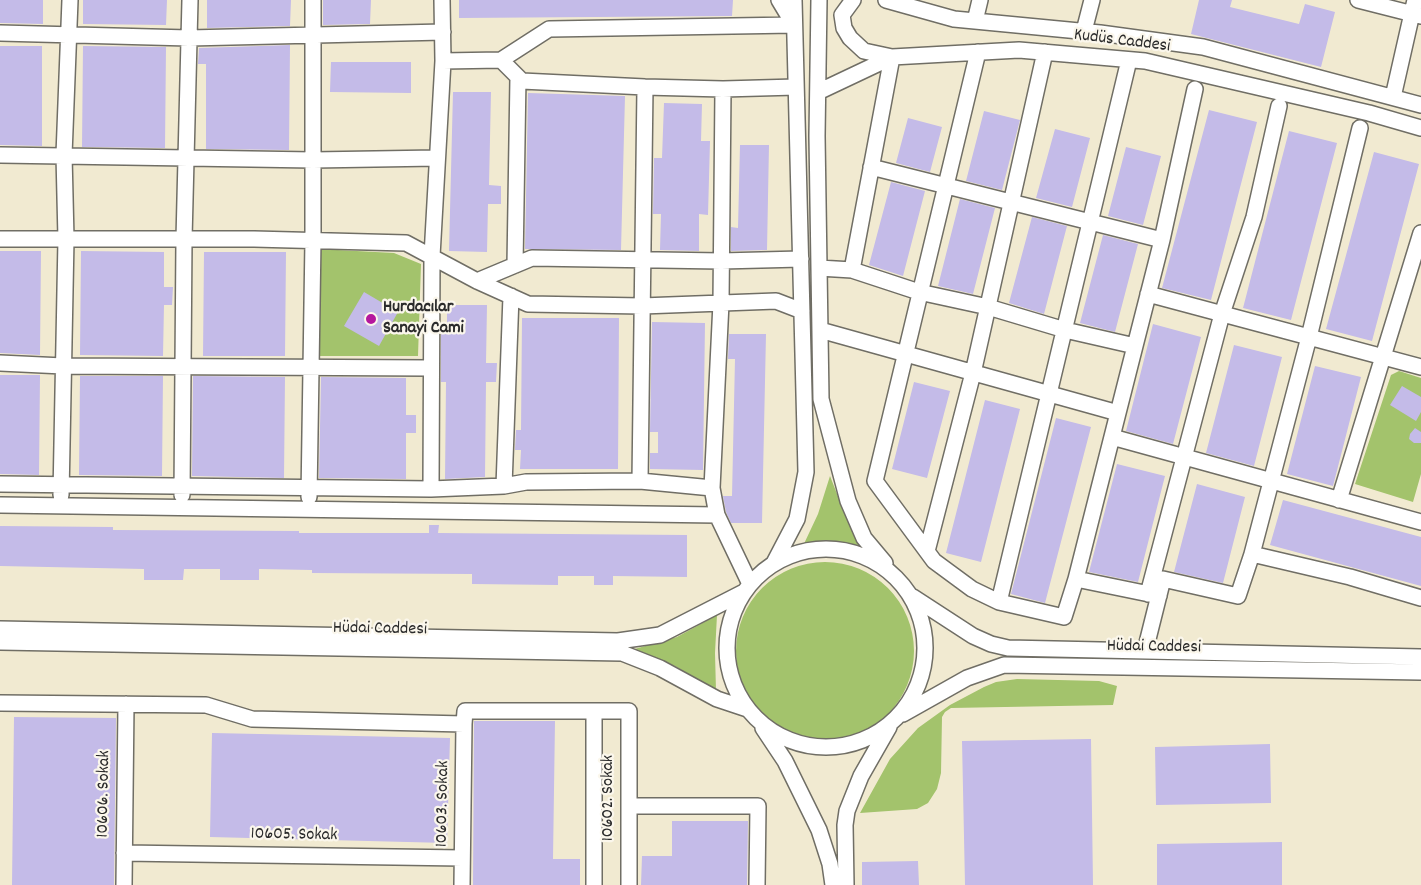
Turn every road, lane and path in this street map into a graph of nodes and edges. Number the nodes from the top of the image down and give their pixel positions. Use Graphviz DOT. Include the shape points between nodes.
graph roads {
  1 [pos="70,0"];
  2 [pos="190,0"];
  3 [pos="313,0"];
  4 [pos="442,0"];
  5 [pos="779,0"];
  6 [pos="794,0"];
  7 [pos="819,0"];
  8 [pos="853,0"];
  9 [pos="888,0"];
  10 [pos="980,0"];
  11 [pos="1092,0"];
  12 [pos="1358,0"];
  13 [pos="1416,10"];
  14 [pos="975,21"];
  15 [pos="794,25"];
  16 [pos="1084,31"];
  17 [pos="443,32"];
  18 [pos="0,33"];
  19 [pos="69,36"];
  20 [pos="313,36"];
  21 [pos="189,38"];
  22 [pos="978,52"];
  23 [pos="1045,52"];
  24 [pos="892,57"];
  25 [pos="501,60"];
  26 [pos="1129,60"];
  27 [pos="443,61"];
  28 [pos="518,77"];
  29 [pos="645,87"];
  30 [pos="796,87"];
  31 [pos="1195,88"];
  32 [pos="723,89"];
  33 [pos="818,92"];
  34 [pos="1393,97"];
  35 [pos="1421,105"];
  36 [pos="1280,106"];
  37 [pos="1360,128"];
  38 [pos="1421,128"];
  39 [pos="0,155"];
  40 [pos="64,155"];
  41 [pos="188,157"];
  42 [pos="438,158"];
  43 [pos="313,160"];
  44 [pos="871,167"];
  45 [pos="945,186"];
  46 [pos="1011,202"];
  47 [pos="1090,222"];
  48 [pos="1421,233"];
  49 [pos="0,239"];
  50 [pos="184,239"];
  51 [pos="66,240"];
  52 [pos="314,240"];
  53 [pos="1162,240"];
  54 [pos="432,256"];
  55 [pos="801,259"];
  56 [pos="642,260"];
  57 [pos="721,261"];
  58 [pos="515,265"];
  59 [pos="819,268"];
  60 [pos="852,270"];
  61 [pos="477,280"];
  62 [pos="919,292"];
  63 [pos="1148,294"];
  64 [pos="511,296"];
  65 [pos="721,303"];
  66 [pos="642,306"];
  67 [pos="988,306"];
  68 [pos="802,311"];
  69 [pos="1222,314"];
  70 [pos="820,330"];
  71 [pos="1065,330"];
  72 [pos="1309,337"];
  73 [pos="1135,346"];
  74 [pos="904,354"];
  75 [pos="1384,357"];
  76 [pos="0,363"];
  77 [pos="63,366"];
  78 [pos="183,366"];
  79 [pos="312,367"];
  80 [pos="1421,367"];
  81 [pos="430,368"];
  82 [pos="973,373"];
  83 [pos="1050,394"];
  84 [pos="1118,413"];
  85 [pos="1112,436"];
  86 [pos="1185,457"];
  87 [pos="640,481"];
  88 [pos="1271,482"];
  89 [pos="0,484"];
  90 [pos="60,485"];
  91 [pos="504,486"];
  92 [pos="182,487"];
  93 [pos="310,488"];
  94 [pos="712,488"];
  95 [pos="430,489"];
  96 [pos="1339,500"];
  97 [pos="0,505"];
  98 [pos="61,505"];
  99 [pos="182,507"];
  100 [pos="309,509"];
  101 [pos="717,515"];
  102 [pos="1421,522"];
  103 [pos="927,551"];
  104 [pos="1252,554"];
  105 [pos="774,563"];
  106 [pos="898,579"];
  107 [pos="1076,579"];
  108 [pos="747,588"];
  109 [pos="911,595"];
  110 [pos="1153,595"];
  111 [pos="1421,598"];
  112 [pos="999,602"];
  113 [pos="0,629"];
  114 [pos="0,642"];
  115 [pos="1145,651"];
  116 [pos="1421,657"];
  117 [pos="1421,672"];
  118 [pos="0,703"];
  119 [pos="126,704"];
  120 [pos="747,709"];
  121 [pos="594,711"];
  122 [pos="894,720"];
  123 [pos="758,721"];
  124 [pos="464,724"];
  125 [pos="629,806"];
  126 [pos="124,853"];
  127 [pos="462,858"];
  128 [pos="124,885"];
  129 [pos="462,885"];
  130 [pos="594,885"];
  131 [pos="629,885"];
  132 [pos="757,885"];
  133 [pos="833,885"];
  134 [pos="846,885"];
  1 -- 19 [label="street"];
  2 -- 21 [label="street"];
  3 -- 20 [label="street"];
  4 -- 17 [label="street"];
  5 -- 15 [label="street"];
  6 -- 15 [label="street"];
  7 -- 33 [label="street"];
  8 -- 24 [label="street" via="842,15 850,38 864,51"];
  9 -- 14 [label="street, Kudüs Caddesi"];
  10 -- 14 [label="street"];
  11 -- 16 [label="street"];
  12 -- 13 [label="street"];
  13 -- 34 [label="street"];
  14 -- 16 [label="street, Kudüs Caddesi"];
  15 -- 25 [label="street" via="549,29"];
  15 -- 30 [label="street"];
  16 -- 34 [label="street, Kudüs Caddesi" via="1203,46"];
  17 -- 20 [label="street"];
  17 -- 27 [label="street"];
  18 -- 19 [label="street"];
  19 -- 21 [label="street"];
  19 -- 40 [label="street"];
  20 -- 21 [label="street"];
  20 -- 43 [label="street"];
  21 -- 41 [label="street"];
  22 -- 23 [label="street, Kudüs Caddesi"];
  22 -- 24 [label="street, Kudüs Caddesi"];
  22 -- 45 [label="street"];
  23 -- 26 [label="street, Kudüs Caddesi"];
  23 -- 46 [label="street"];
  24 -- 33 [label="street, Kudüs Caddesi"];
  24 -- 44 [label="street"];
  25 -- 27 [label="street"];
  25 -- 28 [label="street"];
  26 -- 38 [label="street, Kudüs Caddesi" via="1156,63"];
  26 -- 47 [label="street"];
  27 -- 42 [label="street"];
  28 -- 29 [label="street" via="522,81"];
  28 -- 58 [label="street"];
  29 -- 32 [label="street"];
  29 -- 56 [label="street"];
  30 -- 32 [label="street"];
  30 -- 55 [label="street"];
  31 -- 53 [label="street"];
  32 -- 57 [label="street"];
  33 -- 59 [label="street"];
  34 -- 35 [label="street, Kudüs Caddesi"];
  36 -- 69 [label="street" via="1254,217"];
  37 -- 72 [label="street"];
  39 -- 40 [label="street"];
  40 -- 41 [label="street"];
  40 -- 51 [label="street"];
  41 -- 43 [label="street"];
  41 -- 50 [label="street"];
  42 -- 43 [label="street"];
  42 -- 54 [label="street"];
  43 -- 52 [label="street"];
  44 -- 45 [label="street"];
  44 -- 60 [label="street"];
  45 -- 46 [label="street"];
  45 -- 62 [label="street"];
  46 -- 47 [label="street"];
  46 -- 67 [label="street"];
  47 -- 53 [label="street"];
  47 -- 71 [label="street"];
  48 -- 75 [label="street"];
  49 -- 51 [label="street"];
  50 -- 51 [label="street"];
  50 -- 52 [label="street"];
  50 -- 78 [label="street"];
  51 -- 77 [label="street"];
  52 -- 54 [label="street" via="406,243"];
  52 -- 79 [label="street"];
  53 -- 63 [label="street"];
  54 -- 61 [label="street"];
  54 -- 81 [label="street"];
  55 -- 57 [label="street"];
  55 -- 68 [label="street"];
  56 -- 57 [label="street"];
  56 -- 58 [label="street" via="532,258"];
  56 -- 66 [label="street"];
  57 -- 65 [label="street"];
  58 -- 61 [label="street"];
  59 -- 60 [label="street"];
  59 -- 70 [label="street"];
  60 -- 62 [label="street"];
  61 -- 64 [label="street"];
  62 -- 67 [label="street"];
  62 -- 74 [label="street"];
  63 -- 69 [label="street"];
  63 -- 73 [label="street"];
  64 -- 66 [label="street" via="528,304"];
  64 -- 91 [label="street"];
  65 -- 66 [label="street"];
  65 -- 68 [label="street" via="776,302"];
  65 -- 94 [label="street"];
  66 -- 87 [label="street"];
  67 -- 71 [label="street"];
  67 -- 82 [label="street"];
  68 -- 105 [label="street" via="806,472 797,519"];
  69 -- 72 [label="street"];
  69 -- 86 [label="street"];
  70 -- 74 [label="street"];
  70 -- 106 [label="street" via="821,399 848,501 864,538"];
  71 -- 73 [label="street"];
  71 -- 83 [label="street"];
  72 -- 75 [label="street"];
  72 -- 88 [label="street"];
  73 -- 84 [label="street"];
  74 -- 82 [label="street"];
  74 -- 103 [label="street" via="874,480"];
  75 -- 80 [label="street"];
  75 -- 96 [label="street"];
  76 -- 77 [label="street"];
  77 -- 78 [label="street"];
  77 -- 90 [label="street"];
  78 -- 79 [label="street"];
  78 -- 92 [label="street"];
  79 -- 81 [label="street"];
  79 -- 93 [label="street"];
  81 -- 95 [label="street"];
  82 -- 83 [label="street"];
  82 -- 103 [label="street"];
  83 -- 84 [label="street"];
  83 -- 112 [label="street"];
  84 -- 85 [label="street"];
  85 -- 86 [label="street"];
  85 -- 107 [label="street"];
  86 -- 88 [label="street"];
  86 -- 110 [label="street"];
  87 -- 91 [label="street" via="526,482"];
  87 -- 94 [label="street"];
  88 -- 96 [label="street"];
  88 -- 104 [label="street"];
  89 -- 90 [label="street"];
  90 -- 92 [label="street"];
  90 -- 98 [label="street"];
  91 -- 95 [label="street"];
  92 -- 93 [label="street"];
  92 -- 99 [label="street"];
  93 -- 95 [label="street"];
  93 -- 100 [label="street"];
  94 -- 101 [label="street"];
  96 -- 102 [label="street"];
  97 -- 98 [label="street"];
  98 -- 99 [label="street"];
  99 -- 100 [label="street"];
  100 -- 101 [label="street"];
  101 -- 108 [label="street"];
  103 -- 112 [label="street" via="934,561 972,589"];
  104 -- 110 [label="street" via="1238,596 1163,579"];
  104 -- 111 [label="street"];
  105 -- 106 [label="street" via="805,550 839,549 871,559"];
  105 -- 108 [label="street"];
  106 -- 109 [label="street"];
  107 -- 110 [label="street"];
  107 -- 112 [label="street" via="1064,618"];
  108 -- 113 [label="street, Hüdai Caddesi" via="660,635 618,641"];
  108 -- 120 [label="street" via="729,624 727,654 733,683"];
  109 -- 115 [label="street, Hüdai Caddesi" via="973,636 1000,646"];
  109 -- 122 [label="street" via="924,632 925,658 913,695"];
  110 -- 115 [label="street"];
  114 -- 120 [label="street, Hüdai Caddesi" via="621,653 660,668 717,699"];
  115 -- 116 [label="street, Hüdai Caddesi"];
  117 -- 122 [label="street, Hüdai Caddesi" via="1004,665 967,678"];
  118 -- 119 [label="street"];
  119 -- 124 [label="street" via="206,705 252,719"];
  119 -- 126 [label="street, 10606. Sokak"];
  120 -- 123 [label="street"];
  121 -- 124 [label="street" via="465,711"];
  121 -- 125 [label="street, 10602. Sokak" via="629,711"];
  121 -- 130 [label="street, 10602. Sokak"];
  122 -- 123 [label="street" via="864,740 816,747 785,739"];
  122 -- 134 [label="street" via="861,776 847,811"];
  123 -- 133 [label="street" via="785,761 819,830"];
  124 -- 127 [label="street, 10603. Sokak"];
  125 -- 131 [label="street, 10602. Sokak"];
  125 -- 132 [label="street" via="758,806"];
  126 -- 127 [label="street, 10605. Sokak"];
  126 -- 128 [label="street, 10606. Sokak"];
  127 -- 129 [label="street, 10603. Sokak"];
}
